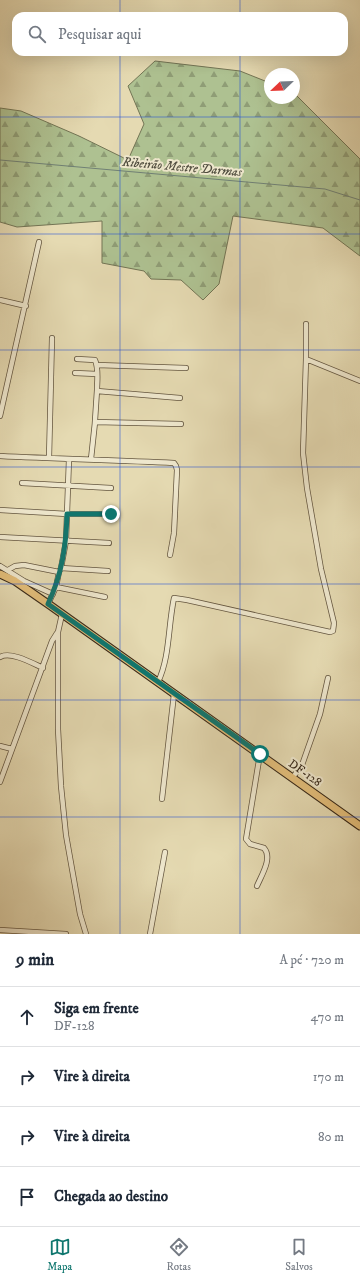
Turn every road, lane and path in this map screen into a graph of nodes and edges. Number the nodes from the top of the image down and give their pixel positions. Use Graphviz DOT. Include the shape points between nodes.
graph roads {
  1 [pos="39,242"];
  2 [pos="0,300"];
  3 [pos="26,306"];
  4 [pos="306,324"];
  5 [pos="52,338"];
  6 [pos="77,359"];
  7 [pos="306,359"];
  8 [pos="97,365"];
  9 [pos="186,368"];
  10 [pos="75,373"];
  11 [pos="98,374"];
  12 [pos="360,381"];
  13 [pos="0,387"];
  14 [pos="7,389"];
  15 [pos="97,391"];
  16 [pos="180,398"];
  17 [pos="0,416"];
  18 [pos="95,422"];
  19 [pos="181,424"];
  20 [pos="0,456"];
  21 [pos="49,458"];
  22 [pos="69,459"];
  23 [pos="91,459"];
  24 [pos="22,483"];
  25 [pos="68,484"];
  26 [pos="111,488"];
  27 [pos="0,510"];
  28 [pos="67,514"];
  29 [pos="111,514"];
  30 [pos="0,537"];
  31 [pos="66,541"];
  32 [pos="109,543"];
  33 [pos="170,555"];
  34 [pos="0,566"];
  35 [pos="8,570"];
  36 [pos="60,570"];
  37 [pos="108,571"];
  38 [pos="0,574"];
  39 [pos="56,587"];
  40 [pos="53,594"];
  41 [pos="105,597"];
  42 [pos="48,604"];
  43 [pos="62,614"];
  44 [pos="58,632"];
  45 [pos="0,657"];
  46 [pos="43,668"];
  47 [pos="328,678"];
  48 [pos="158,682"];
  49 [pos="174,694"];
  50 [pos="0,746"];
  51 [pos="12,749"];
  52 [pos="260,754"];
  53 [pos="293,777"];
  54 [pos="0,782"];
  55 [pos="162,799"];
  56 [pos="360,826"];
  57 [pos="165,852"];
  58 [pos="257,886"];
  59 [pos="0,930"];
  60 [pos="66,934"];
  61 [pos="86,934"];
  62 [pos="150,934"];
  1 -- 3 [label="street"];
  2 -- 3 [label="street"];
  3 -- 14 [label="street"];
  4 -- 7 [label="street"];
  5 -- 21 [label="street"];
  6 -- 8 [label="street" via="96,360"];
  7 -- 12 [label="street"];
  7 -- 48 [label="street" via="304,453 307,488 321,569 334,623 333,631 174,598 166,657"];
  8 -- 9 [label="street"];
  8 -- 11 [label="street"];
  10 -- 11 [label="street"];
  11 -- 15 [label="street"];
  13 -- 14 [label="street"];
  14 -- 17 [label="street"];
  15 -- 16 [label="street"];
  15 -- 18 [label="street"];
  18 -- 19 [label="street"];
  18 -- 23 [label="street"];
  20 -- 21 [label="street"];
  21 -- 22 [label="street"];
  22 -- 23 [label="street"];
  22 -- 25 [label="street"];
  23 -- 33 [label="street" via="174,463 177,470 174,533"];
  24 -- 25 [label="street"];
  25 -- 26 [label="street"];
  25 -- 28 [label="street"];
  27 -- 28 [label="street"];
  28 -- 29 [label="street"];
  28 -- 31 [label="street"];
  30 -- 31 [label="street"];
  31 -- 32 [label="street"];
  31 -- 36 [label="street"];
  34 -- 35 [label="street"];
  35 -- 36 [label="street" via="24,564"];
  35 -- 40 [label="street" via="24,581"];
  36 -- 37 [label="street"];
  36 -- 39 [label="street"];
  38 -- 42 [label="main road, DF-128 / DF-128" via="15,581"];
  39 -- 40 [label="street"];
  39 -- 41 [label="street"];
  40 -- 42 [label="street"];
  42 -- 43 [label="main road, DF-128 / DF-128"];
  43 -- 44 [label="street"];
  43 -- 48 [label="main road, DF-128 / DF-128"];
  44 -- 46 [label="street" via="52,641"];
  44 -- 61 [label="street" via="61,786 66,836"];
  45 -- 46 [label="street" via="5,655 26,659"];
  46 -- 51 [label="street"];
  47 -- 53 [label="street" via="320,714 302,764"];
  48 -- 49 [label="main road, DF-128 / DF-128"];
  49 -- 52 [label="main road, DF-128 / DF-128"];
  49 -- 55 [label="street"];
  50 -- 51 [label="street"];
  51 -- 54 [label="street"];
  52 -- 53 [label="main road, DF-128 / DF-128"];
  52 -- 58 [label="street" via="246,839 250,844 264,848 268,855"];
  53 -- 56 [label="main road, DF-128 / DF-128"];
  57 -- 62 [label="street"];
  59 -- 60 [label="street"];
}
